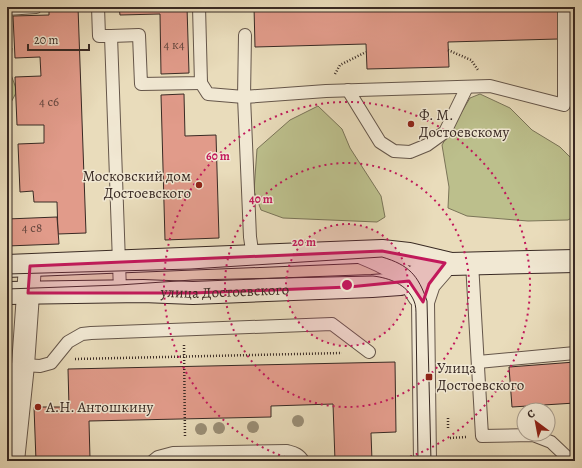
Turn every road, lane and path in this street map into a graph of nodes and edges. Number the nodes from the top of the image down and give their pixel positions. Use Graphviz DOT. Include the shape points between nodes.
graph roads {
  1 [pos="36,7"];
  2 [pos="98,7"];
  3 [pos="200,7"];
  4 [pos="7,9"];
  5 [pos="564,12"];
  6 [pos="245,34"];
  7 [pos="111,36"];
  8 [pos="448,50"];
  9 [pos="366,52"];
  10 [pos="201,83"];
  11 [pos="490,86"];
  12 [pos="467,87"];
  13 [pos="326,90"];
  14 [pos="348,90"];
  15 [pos="244,97"];
  16 [pos="569,107"];
  17 [pos="360,252"];
  18 [pos="253,257"];
  19 [pos="575,261"];
  20 [pos="441,262"];
  21 [pos="118,263"];
  22 [pos="472,263"];
  23 [pos="7,266"];
  24 [pos="30,266"];
  25 [pos="409,280"];
  26 [pos="120,292"];
  27 [pos="7,293"];
  28 [pos="28,293"];
  29 [pos="423,302"];
  30 [pos="183,330"];
  31 [pos="369,352"];
  32 [pos="575,353"];
  33 [pos="184,356"];
  34 [pos="54,359"];
  35 [pos="478,362"];
  36 [pos="16,373"];
  37 [pos="185,419"];
  38 [pos="13,461"];
  39 [pos="153,461"];
  40 [pos="303,461"];
  41 [pos="426,461"];
  42 [pos="571,461"];
  1 -- 4 [label="lane"];
  2 -- 7 [label="lane" via="99,36"];
  3 -- 10 [label="lane"];
  5 -- 16 [label="lane"];
  6 -- 15 [label="lane"];
  7 -- 10 [label="lane" via="138,35 141,84"];
  7 -- 21 [label="lane"];
  8 -- 11 [label="path" via="471,60"];
  9 -- 13 [label="path" via="340,65"];
  10 -- 15 [label="lane" via="208,94"];
  11 -- 12 [label="lane"];
  11 -- 16 [label="lane"];
  12 -- 14 [label="lane"];
  12 -- 14 [label="lane" via="445,132 427,145 410,152 394,151 380,142"];
  13 -- 14 [label="lane"];
  13 -- 15 [label="lane"];
  15 -- 18 [label="lane"];
  17 -- 18 [label="street, улица Достоевского"];
  17 -- 20 [label="street, улица Достоевского" via="409,254"];
  17 -- 25 [label="street" via="388,264"];
  18 -- 21 [label="street, улица Достоевского"];
  19 -- 22 [label="street, улица Достоевского"];
  20 -- 22 [label="street, улица Достоевского"];
  20 -- 25 [label="street, улица Достоевского"];
  20 -- 29 [label="street" via="442,269 429,284"];
  21 -- 24 [label="street, улица Достоевского"];
  21 -- 26 [label="lane"];
  22 -- 35 [label="lane"];
  23 -- 24 [label="street, улица Достоевского"];
  24 -- 28 [label="street"];
  25 -- 26 [label="street, улица Достоевского" via="400,284 277,290"];
  25 -- 29 [label="street"];
  26 -- 28 [label="street, улица Достоевского"];
  27 -- 28 [label="street, улица Достоевского"];
  28 -- 36 [label="street"];
  29 -- 41 [label="street"];
  30 -- 31 [label="lane" via="332,324"];
  30 -- 33 [label="path"];
  30 -- 34 [label="lane" via="82,334 68,342"];
  31 -- 33 [label="path"];
  32 -- 35 [label="lane"];
  33 -- 34 [label="path"];
  33 -- 37 [label="path"];
  34 -- 36 [label="lane" via="46,365"];
  35 -- 42 [label="lane" via="482,436 538,437 551,442"];
  36 -- 38 [label="street"];
  39 -- 40 [label="lane" via="173,452 287,451 301,457"];
}
